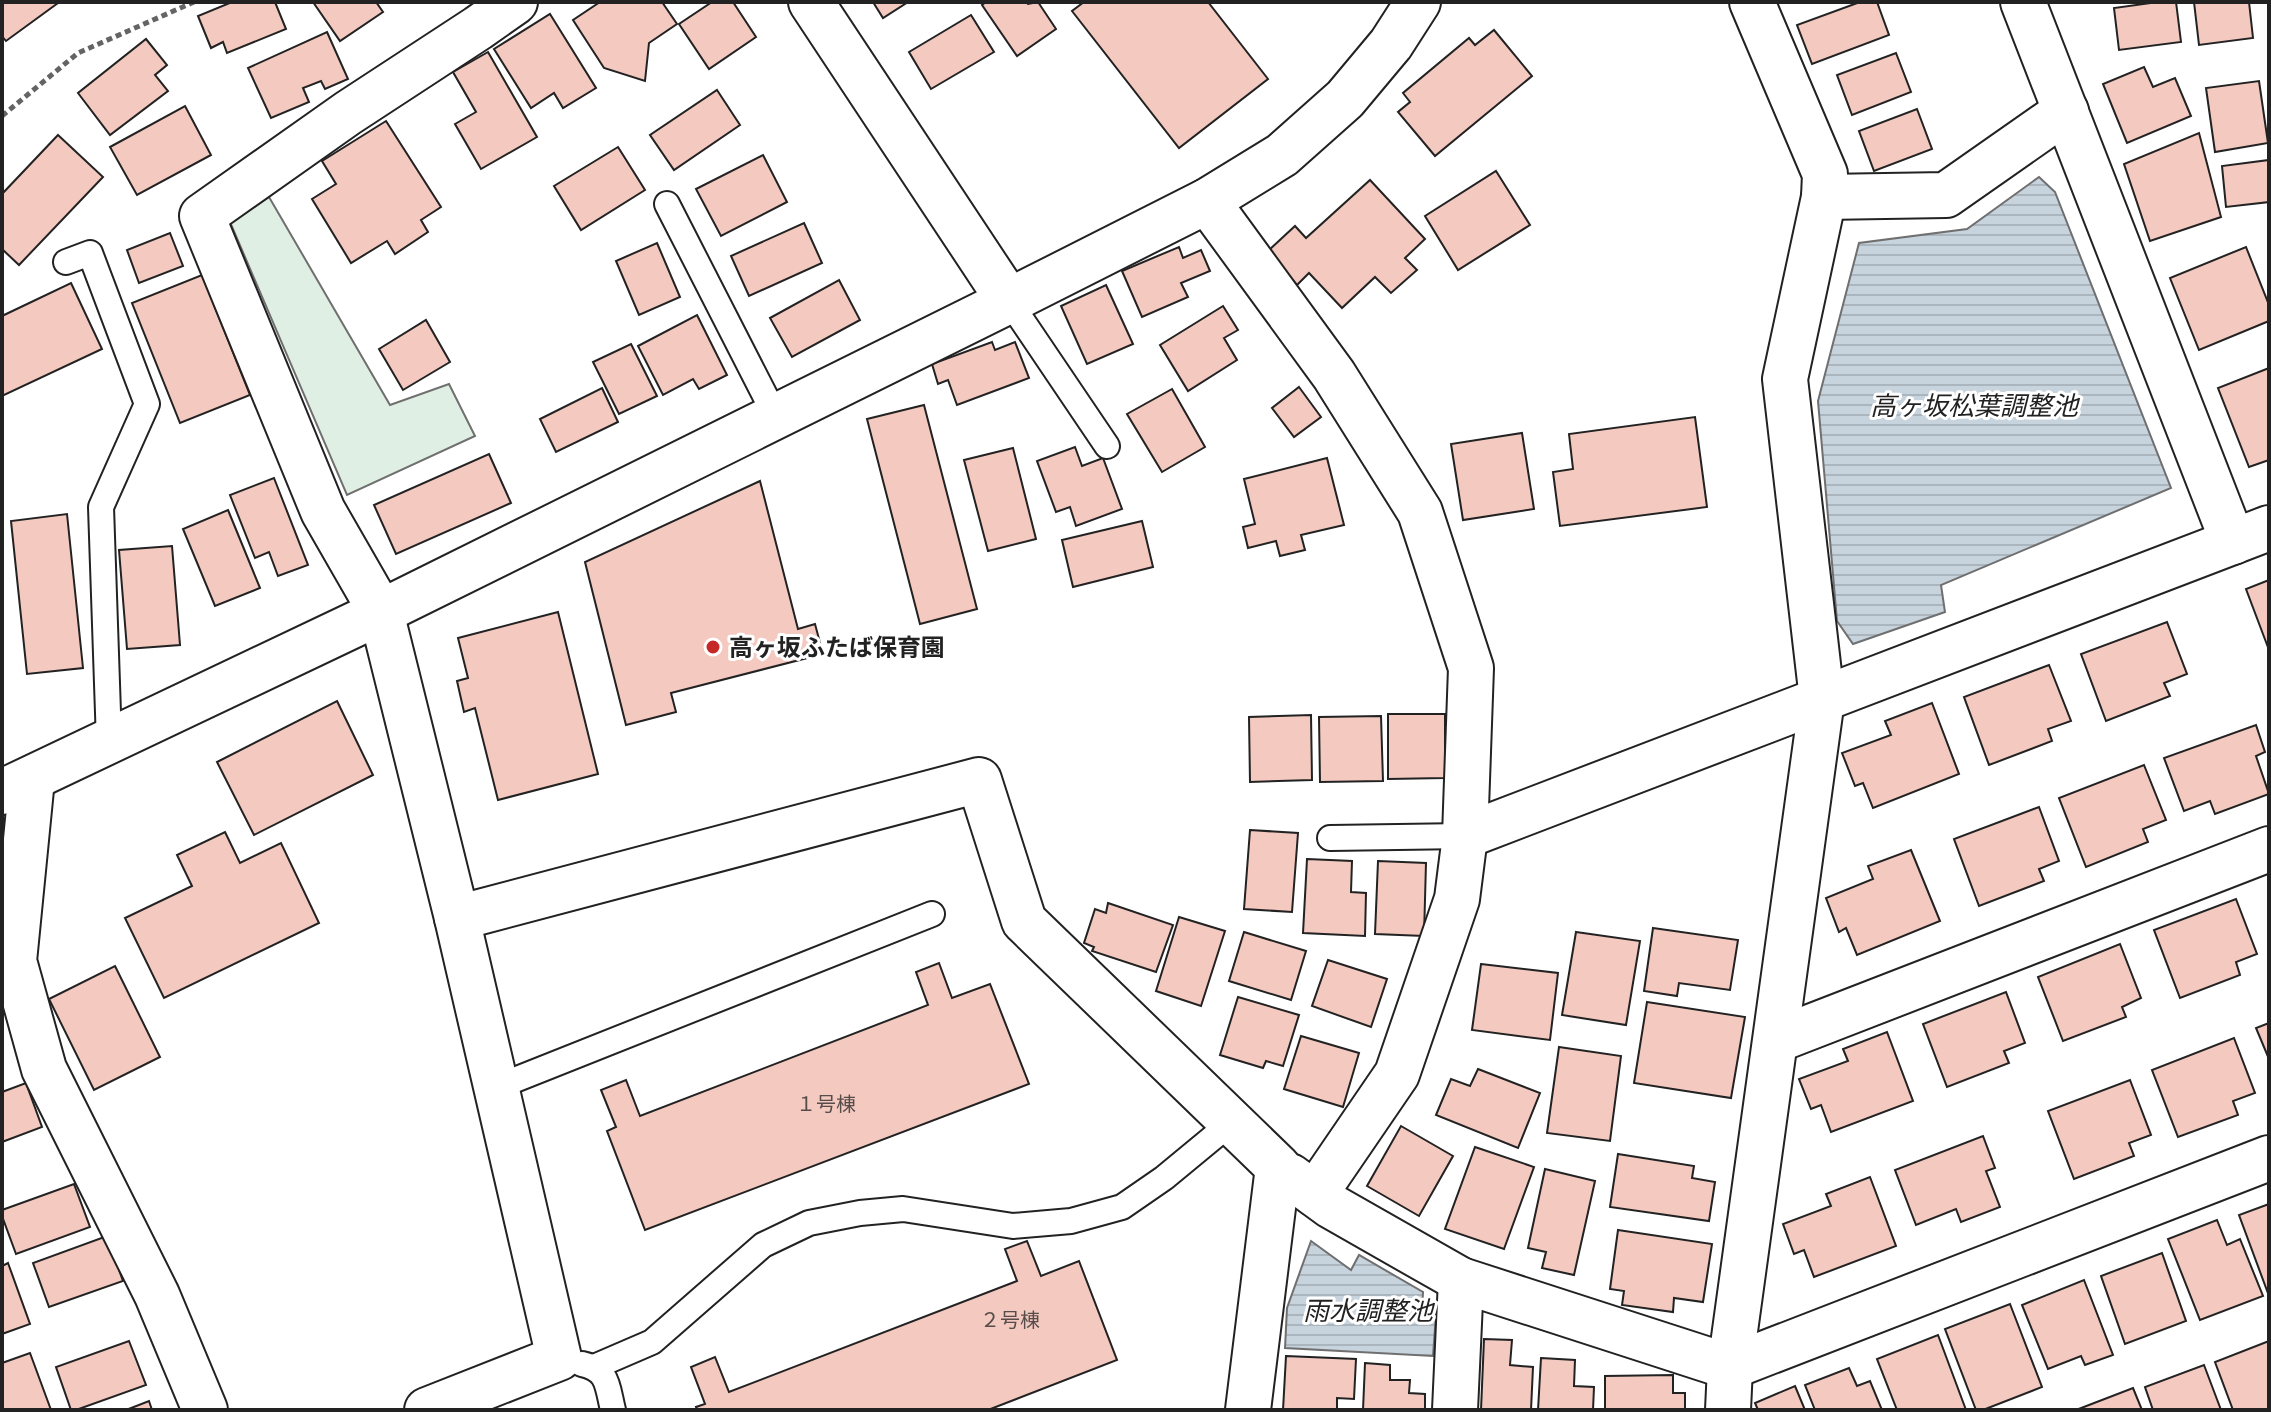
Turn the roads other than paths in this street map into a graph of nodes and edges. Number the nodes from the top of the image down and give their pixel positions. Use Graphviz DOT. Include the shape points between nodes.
graph roads {
  1 [pos="515,2"];
  2 [pos="811,2"];
  3 [pos="1418,2"];
  4 [pos="1752,2"];
  5 [pos="2023,2"];
  6 [pos="2066,111"];
  7 [pos="1824,197"];
  8 [pos="1207,201"];
  9 [pos="667,204"];
  10 [pos="66,262"];
  11 [pos="1009,301"];
  12 [pos="776,417"];
  13 [pos="1107,446"];
  14 [pos="2251,535"];
  15 [pos="381,612"];
  16 [pos="1822,699"];
  17 [pos="109,742"];
  18 [pos="17,785"];
  19 [pos="1465,836"];
  20 [pos="1330,838"];
  21 [pos="2269,849"];
  22 [pos="932,914"];
  23 [pos="457,918"];
  24 [pos="1777,1040"];
  25 [pos="497,1087"];
  26 [pos="1233,1121"];
  27 [pos="2269,1158"];
  28 [pos="1278,1167"];
  29 [pos="1315,1194"];
  30 [pos="1461,1280"];
  31 [pos="576,1362"];
  32 [pos="1730,1367"];
  33 [pos="205,1410"];
  34 [pos="427,1410"];
  35 [pos="613,1410"];
  36 [pos="1248,1410"];
  37 [pos="1455,1410"];
  38 [pos="1728,1410"];
  1 -- 15 [label="street" via="202,216 323,511"];
  2 -- 11 [label="street"];
  3 -- 8 [label="street" via="1345,99 1282,155"];
  4 -- 7 [label="street" via="1825,174"];
  5 -- 6 [label="street"];
  6 -- 7 [label="street" via="1946,195"];
  6 -- 14 [label="street"];
  7 -- 16 [label="street" via="1785,379"];
  8 -- 11 [label="street"];
  8 -- 19 [label="street" via="1334,375 1420,512 1471,668"];
  9 -- 12 [label="lane"];
  10 -- 17 [label="lane" via="90,253 147,404 101,507"];
  11 -- 12 [label="street"];
  11 -- 13 [label="lane"];
  12 -- 15 [label="street"];
  14 -- 16 [label="street"];
  15 -- 17 [label="street"];
  15 -- 23 [label="street"];
  16 -- 19 [label="street"];
  16 -- 24 [label="street"];
  17 -- 18 [label="street"];
  18 -- 33 [label="street" via="14,961 44,1069 157,1295"];
  19 -- 20 [label="lane"];
  19 -- 29 [label="street" via="1457,899 1397,1074"];
  21 -- 24 [label="street"];
  22 -- 25 [label="lane"];
  23 -- 25 [label="street"];
  23 -- 26 [label="street" via="979,780 1024,921"];
  24 -- 32 [label="street"];
  25 -- 31 [label="street"];
  26 -- 28 [label="street"];
  26 -- 31 [label="lane" via="1122,1207 1071,1221 1013,1226 903,1209 809,1223 763,1245 652,1342"];
  27 -- 32 [label="street"];
  28 -- 29 [label="street"];
  28 -- 36 [label="street"];
  29 -- 30 [label="street"];
  30 -- 32 [label="street"];
  30 -- 37 [label="street"];
  31 -- 34 [label="street"];
  31 -- 35 [label="lane" via="605,1376"];
  32 -- 38 [label="street"];
}
